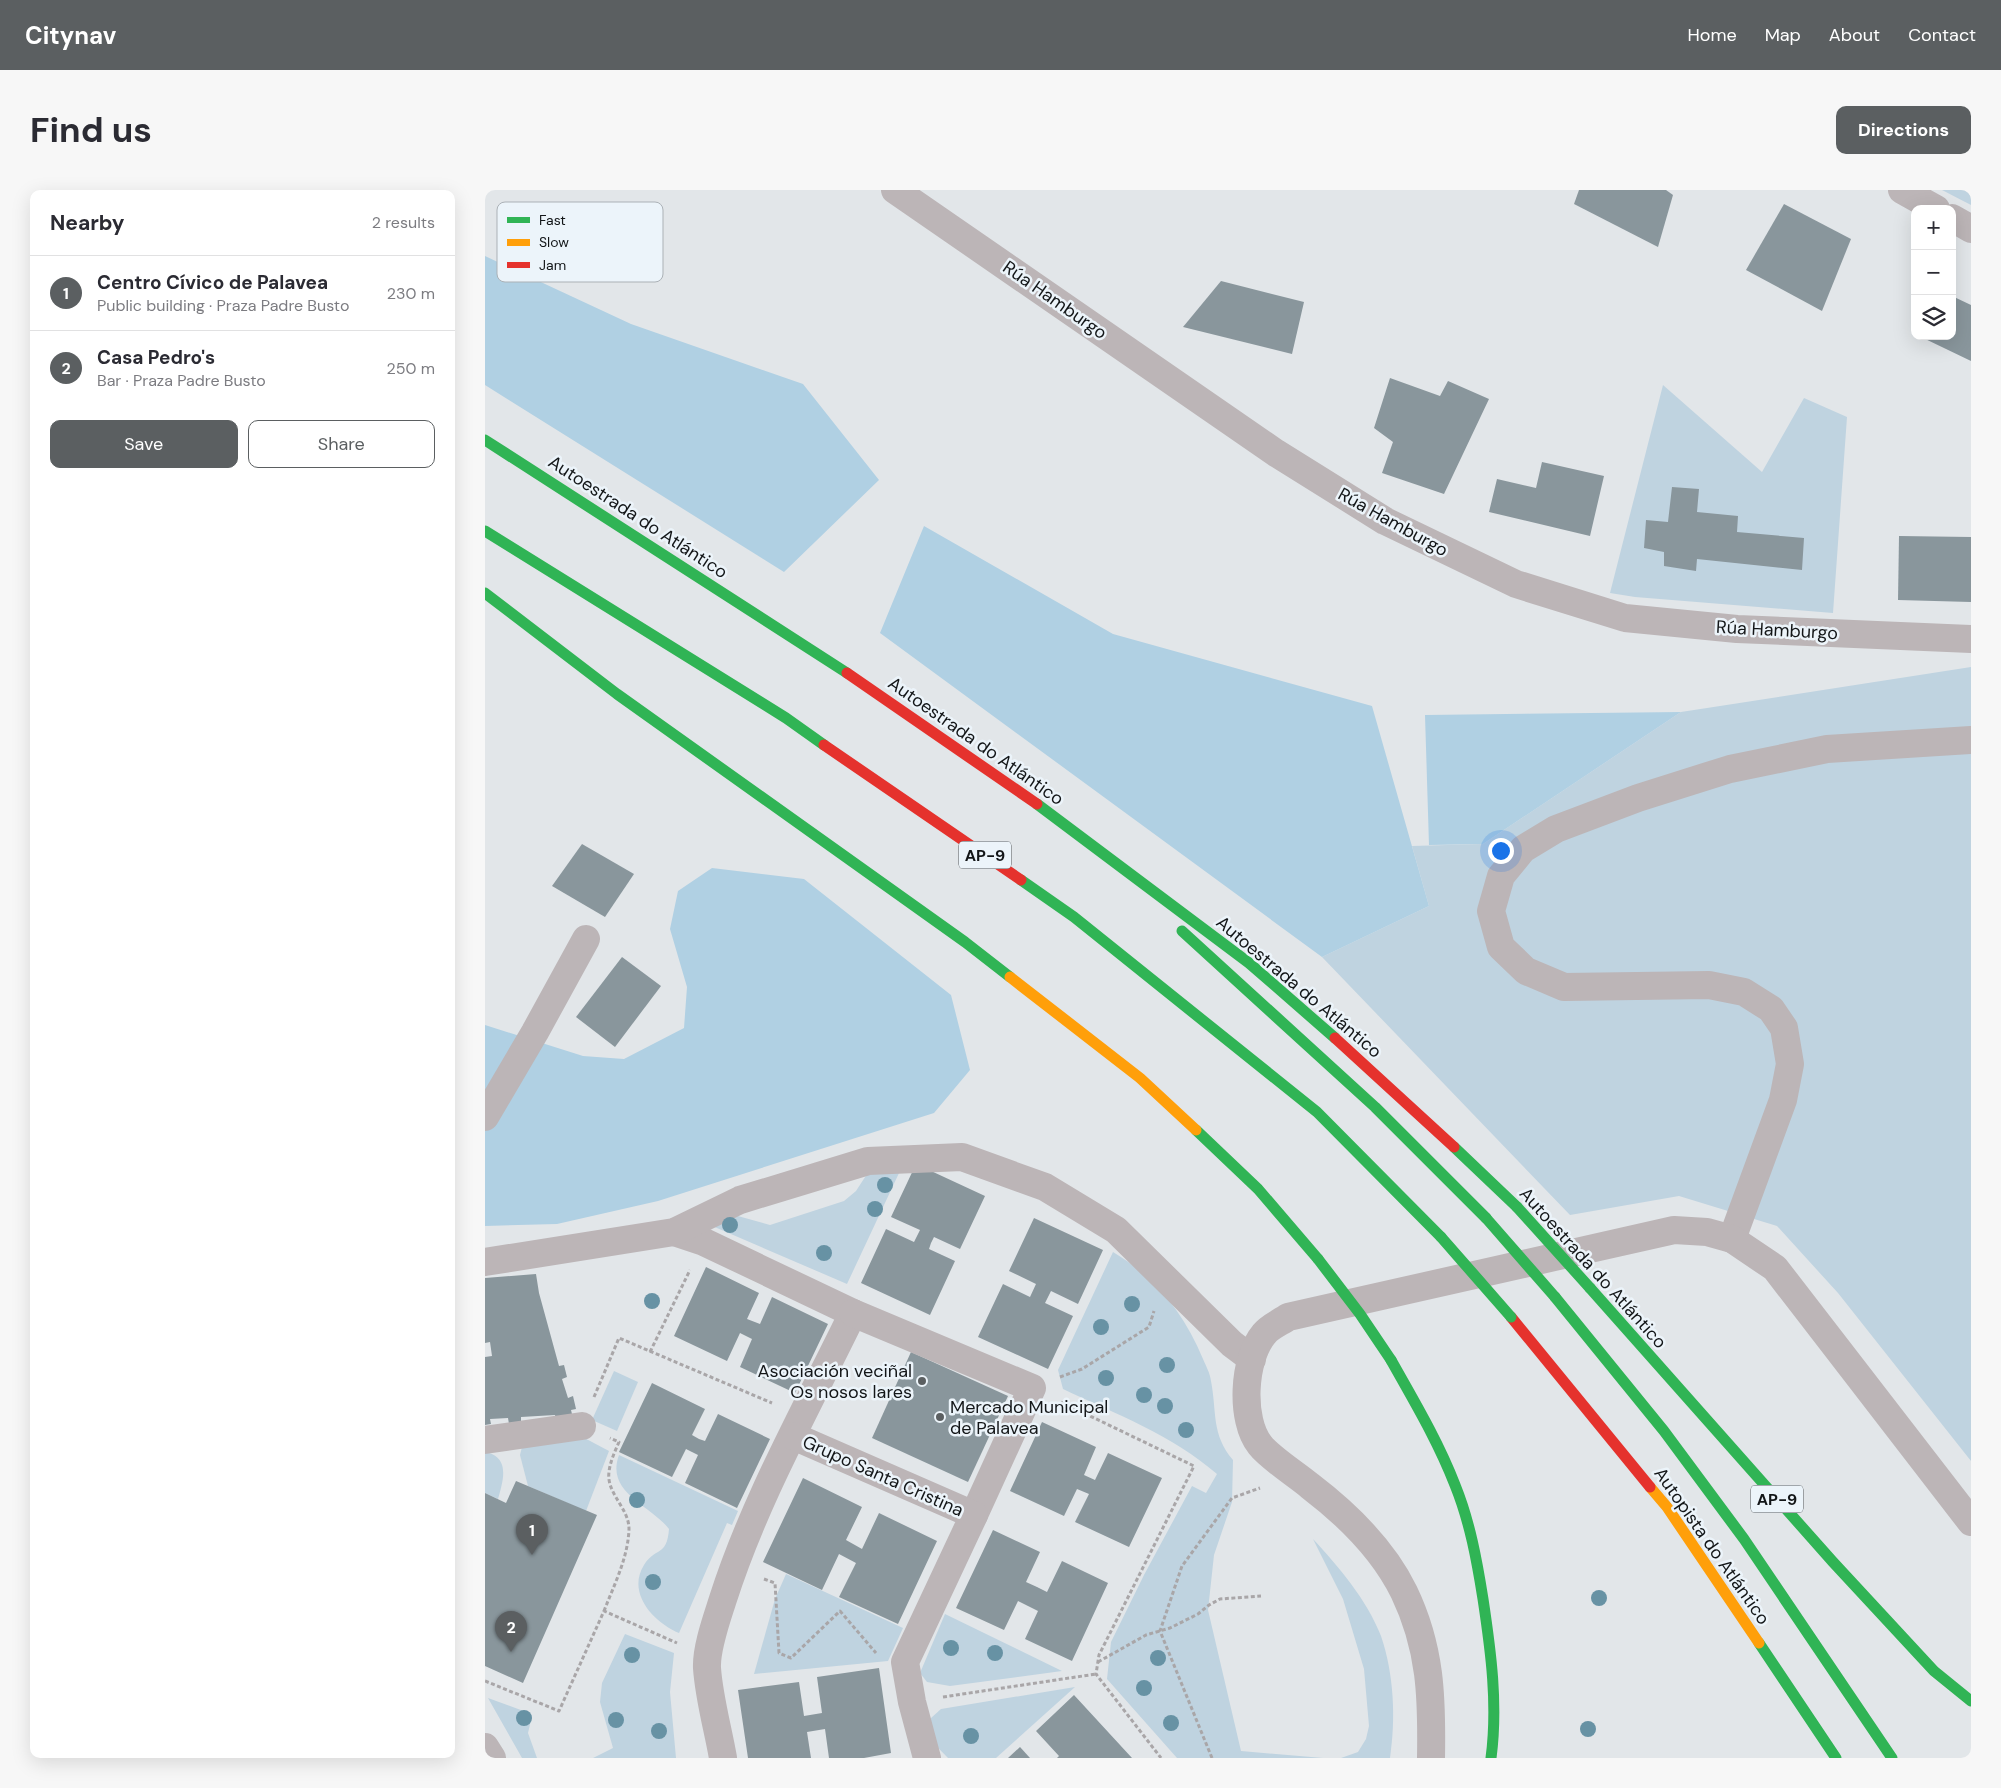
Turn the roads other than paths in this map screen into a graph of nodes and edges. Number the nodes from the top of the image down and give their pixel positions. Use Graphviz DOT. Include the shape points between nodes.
graph roads {
  1 [pos="895,190"];
  2 [pos="1902,190"];
  3 [pos="1929,205"];
  4 [pos="1956,220"];
  5 [pos="1971,228"];
  6 [pos="485,440"];
  7 [pos="485,531"];
  8 [pos="485,593"];
  9 [pos="1971,639"];
  10 [pos="1971,740"];
  11 [pos="1073,830"];
  12 [pos="586,939"];
  13 [pos="485,1117"];
  14 [pos="674,1232"];
  15 [pos="1732,1239"];
  16 [pos="485,1262"];
  17 [pos="853,1313"];
  18 [pos="1252,1359"];
  19 [pos="582,1426"];
  20 [pos="798,1426"];
  21 [pos="485,1440"];
  22 [pos="974,1516"];
  23 [pos="1971,1522"];
  24 [pos="1971,1701"];
  25 [pos="485,1747"];
  26 [pos="492,1758"];
  27 [pos="723,1758"];
  28 [pos="927,1758"];
  29 [pos="1431,1758"];
  30 [pos="1491,1758"];
  31 [pos="1836,1758"];
  32 [pos="1892,1758"];
  1 -- 9 [label="street, Rúa Hamburgo" via="1276,454 1385,521 1515,584 1625,618 1737,629"];
  2 -- 3 [label="street"];
  4 -- 5 [label="street"];
  6 -- 11 [label="highway, Autoestrada do Atlántico / AP-9" via="825,657"];
  7 -- 31 [label="highway, Autopista do Atlántico / AP-9, bridge" via="786,718 1073,917 1317,1112 1441,1237 1667,1507"];
  8 -- 30 [label="highway, bridge" via="617,694 965,942 1140,1078 1259,1189 1361,1314 1391,1360 1435,1438 1463,1506 1479,1572 1491,1660 1495,1737"];
  10 -- 15 [label="street" via="1827,749 1730,769 1638,798 1556,829 1523,849 1501,876 1491,911 1501,946 1526,971 1564,987 1709,986 1744,992 1771,1009 1784,1028 1790,1064 1783,1100"];
  11 -- 24 [label="highway, Autoestrada do Atlántico / AP-9, bridge" via="1249,963 1393,1089 1517,1208 1833,1562 1934,1671"];
  11 -- 32 [label="highway, bridge" via="1437,1165 1486,1218 1664,1431 1744,1539"];
  12 -- 13 [label="street"];
  14 -- 16 [label="street"];
  14 -- 17 [label="street" via="704,1242"];
  14 -- 18 [label="street" via="740,1200 868,1162 962,1157 1053,1191 1116,1230 1232,1344"];
  15 -- 18 [label="street" via="1707,1232 1674,1230 1288,1317 1264,1334"];
  15 -- 23 [label="street" via="1775,1268"];
  17 -- 20 [label="street, Grupo Santa Cristina"];
  17 -- 22 [label="street, Grupo Santa Cristina" via="1032,1388"];
  18 -- 29 [label="street" via="1245,1385 1248,1418 1260,1445 1370,1539 1404,1592 1424,1640 1432,1700"];
  19 -- 21 [label="street"];
  20 -- 22 [label="street, Grupo Santa Cristina"];
  20 -- 27 [label="street, Grupo Santa Cristina" via="733,1567 715,1624 707,1668"];
  22 -- 28 [label="street, Grupo Santa Cristina" via="905,1662"];
  25 -- 26 [label="street"];
}
